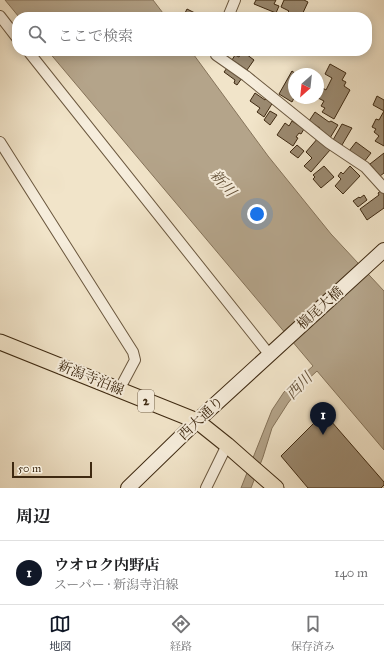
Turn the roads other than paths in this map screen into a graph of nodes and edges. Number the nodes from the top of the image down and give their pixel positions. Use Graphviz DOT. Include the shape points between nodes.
graph roads {
  1 [pos="235,0"];
  2 [pos="230,12"];
  3 [pos="0,16"];
  4 [pos="12,32"];
  5 [pos="32,56"];
  6 [pos="217,56"];
  7 [pos="0,142"];
  8 [pos="384,188"];
  9 [pos="384,250"];
  10 [pos="0,342"];
  11 [pos="272,351"];
  12 [pos="119,390"];
  13 [pos="197,421"];
  14 [pos="227,445"];
  15 [pos="128,488"];
  16 [pos="206,488"];
  17 [pos="276,488"];
  1 -- 2 [label="street"];
  3 -- 4 [label="street"];
  5 -- 11 [label="street"];
  6 -- 8 [label="street" via="329,143 365,167"];
  7 -- 12 [label="street" via="133,352 135,360"];
  9 -- 11 [label="street, 槇尾大橋"];
  10 -- 12 [label="main road, 新潟寺泊線 / 2"];
  11 -- 13 [label="street, 西大通り"];
  12 -- 13 [label="main road, 新潟寺泊線 / 2"];
  13 -- 14 [label="main road, 新潟寺泊線 / 2"];
  13 -- 15 [label="street, 西大通り"];
  14 -- 16 [label="street"];
  14 -- 17 [label="main road, 新潟寺泊線 / 2"];
}
